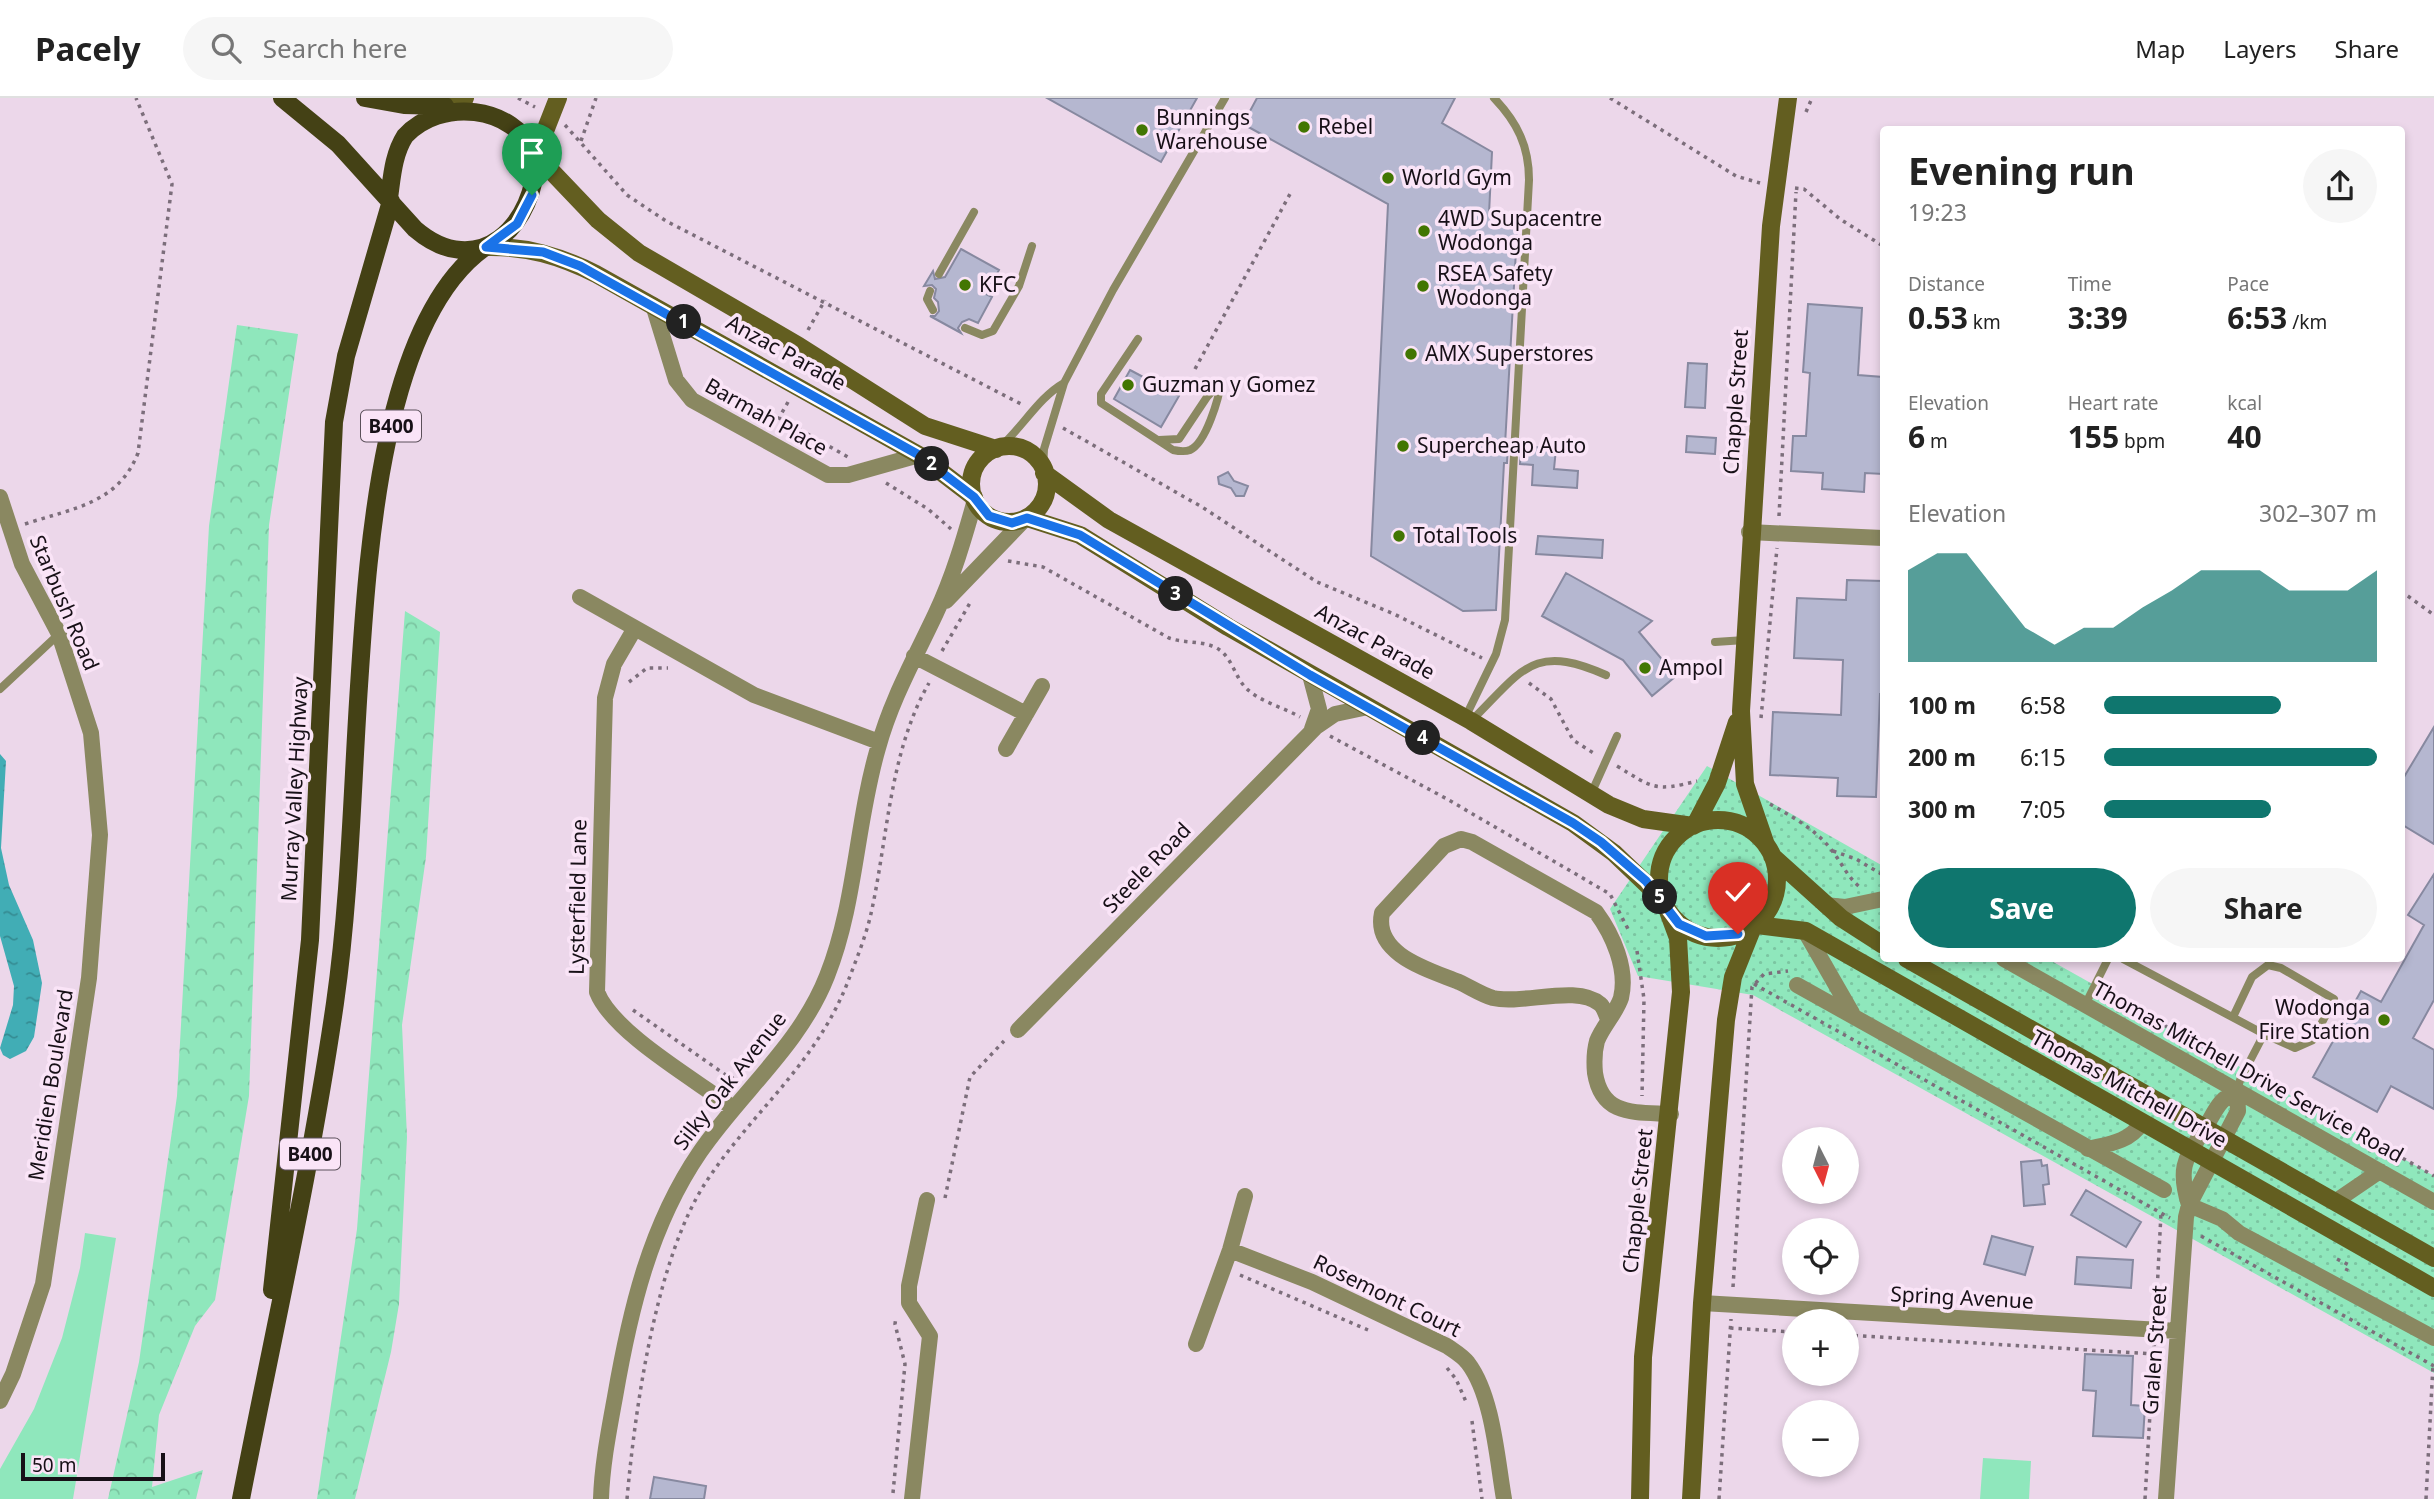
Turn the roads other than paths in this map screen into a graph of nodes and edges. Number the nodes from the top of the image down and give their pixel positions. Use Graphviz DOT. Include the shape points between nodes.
graph roads {
  1 [pos="282,98"];
  2 [pos="366,98"];
  3 [pos="1224,98"];
  4 [pos="1494,98"];
  5 [pos="1788,98"];
  6 [pos="456,103"];
  7 [pos="554,105"];
  8 [pos="536,155"];
  9 [pos="390,200"];
  10 [pos="974,212"];
  11 [pos="1032,246"];
  12 [pos="485,248"];
  13 [pos="939,274"];
  14 [pos="930,290"];
  15 [pos="653,305"];
  16 [pos="933,310"];
  17 [pos="965,328"];
  18 [pos="1138,339"];
  19 [pos="1064,383"];
  20 [pos="1157,440"];
  21 [pos="998,449"];
  22 [pos="919,455"];
  23 [pos="1044,471"];
  24 [pos="974,499"];
  25 [pos="1,502"];
  26 [pos="1026,519"];
  27 [pos="1749,533"];
  28 [pos="1880,538"];
  29 [pos="580,597"];
  30 [pos="935,614"];
  31 [pos="635,628"];
  32 [pos="59,634"];
  33 [pos="1745,640"];
  34 [pos="1715,642"];
  35 [pos="914,656"];
  36 [pos="1310,675"];
  37 [pos="1606,675"];
  38 [pos="1042,686"];
  39 [pos="0,689"];
  40 [pos="1368,707"];
  41 [pos="1741,710"];
  42 [pos="1026,714"];
  43 [pos="1468,719"];
  44 [pos="1312,730"];
  45 [pos="1617,736"];
  46 [pos="879,742"];
  47 [pos="1006,749"];
  48 [pos="96,768"];
  49 [pos="1591,794"];
  50 [pos="1694,826"];
  51 [pos="1769,850"];
  52 [pos="1880,900"];
  53 [pos="1665,904"];
  54 [pos="1825,905"];
  55 [pos="1755,926"];
  56 [pos="1802,929"];
  57 [pos="1880,943"];
  58 [pos="1912,962"];
  59 [pos="2009,962"];
  60 [pos="2106,962"];
  61 [pos="2129,962"];
  62 [pos="1799,977"];
  63 [pos="2085,1005"];
  64 [pos="1856,1017"];
  65 [pos="2233,1017"];
  66 [pos="1608,1019"];
  67 [pos="1018,1030"];
  68 [pos="2263,1034"];
  69 [pos="2237,1092"];
  70 [pos="2143,1093"];
  71 [pos="733,1108"];
  72 [pos="1671,1114"];
  73 [pos="2141,1124"];
  74 [pos="2205,1128"];
  75 [pos="2224,1138"];
  76 [pos="2088,1149"];
  77 [pos="2189,1150"];
  78 [pos="2211,1161"];
  79 [pos="2380,1171"];
  80 [pos="2164,1190"];
  81 [pos="1245,1196"];
  82 [pos="927,1200"];
  83 [pos="2336,1201"];
  84 [pos="2434,1202"];
  85 [pos="2286,1204"];
  86 [pos="2189,1205"];
  87 [pos="1230,1250"];
  88 [pos="2434,1258"];
  89 [pos="2434,1288"];
  90 [pos="1702,1303"];
  91 [pos="2178,1331"];
  92 [pos="2434,1338"];
  93 [pos="1196,1344"];
  94 [pos="263,1384"];
  95 [pos="0,1401"];
  96 [pos="241,1499"];
  97 [pos="601,1499"];
  98 [pos="912,1499"];
  99 [pos="1504,1499"];
  100 [pos="1640,1499"];
  101 [pos="1691,1499"];
  102 [pos="2166,1499"];
  1 -- 9 [label="main road" via="338,144"];
  2 -- 6 [label="main road" via="404,105"];
  3 -- 19 [label="lane"];
  4 -- 43 [label="lane" via="1526,147 1529,180 1507,605 1502,638"];
  5 -- 27 [label="main road, Chapple Street" via="1775,186"];
  6 -- 8 [label="main road" via="506,119"];
  6 -- 9 [label="main road, B400" via="420,121 406,136 396,155"];
  7 -- 8 [label="main road"];
  8 -- 12 [label="main road, B400" via="526,210 512,230"];
  8 -- 21 [label="main road, Anzac Parade" via="598,220 632,248 925,426"];
  9 -- 12 [label="main road" via="428,239 458,249"];
  9 -- 94 [label="main road, Murray Valley Highway / B400" via="345,356 334,422 310,940"];
  10 -- 13 [label="lane"];
  11 -- 17 [label="lane" via="1018,286 993,331 982,335"];
  12 -- 15 [label="main road, Anzac Parade" via="511,247 554,256"];
  12 -- 94 [label="main road, Murray Valley Highway / B400" via="451,282 422,335 382,462 367,573 335,1002 305,1182"];
  14 -- 16 [label="lane" via="927,299"];
  15 -- 22 [label="main road, Anzac Parade"];
  15 -- 22 [label="street, Barmah Place" via="671,367 687,397 824,473 842,476"];
  18 -- 20 [label="lane" via="1100,399 1106,409"];
  19 -- 21 [label="lane" via="1046,394"];
  19 -- 23 [label="lane" via="1044,449"];
  20 -- 20 [label="lane" via="1182,451 1196,446 1218,404 1221,382 1179,439"];
  21 -- 23 [label="main road" via="1027,451"];
  21 -- 24 [label="main road" via="983,456 973,469"];
  22 -- 24 [label="main road, Anzac Parade"];
  23 -- 26 [label="main road" via="1044,499"];
  23 -- 43 [label="main road, Anzac Parade" via="1109,520"];
  24 -- 26 [label="main road" via="994,519 1012,523"];
  24 -- 30 [label="street, Silky Oak Avenue"];
  25 -- 32 [label="street, Starbush Road" via="22,564"];
  26 -- 30 [label="street, Silky Oak Avenue"];
  26 -- 36 [label="main road" via="1080,535"];
  27 -- 28 [label="street"];
  27 -- 33 [label="main road, Chapple Street"];
  29 -- 31 [label="street"];
  30 -- 35 [label="street, Silky Oak Avenue"];
  31 -- 46 [label="street" via="754,695"];
  31 -- 71 [label="street, Lysterfield Lane" via="614,664 605,698 597,992 622,1028"];
  32 -- 39 [label="lane"];
  32 -- 48 [label="street, Starbush Road" via="91,733"];
  33 -- 34 [label="lane"];
  33 -- 41 [label="main road, Chapple Street"];
  35 -- 42 [label="street"];
  35 -- 46 [label="street, Silky Oak Avenue"];
  36 -- 40 [label="main road"];
  36 -- 44 [label="street" via="1319,709"];
  37 -- 43 [label="lane" via="1574,661 1551,659 1517,676"];
  38 -- 42 [label="street"];
  40 -- 44 [label="street, Steele Road" via="1340,713"];
  40 -- 53 [label="main road" via="1588,833"];
  41 -- 50 [label="main road, Chapple Street" via="1717,783"];
  41 -- 51 [label="main road, Chapple Street" via="1746,792"];
  42 -- 47 [label="street"];
  43 -- 49 [label="main road, Anzac Parade"];
  44 -- 67 [label="street, Steele Road"];
  45 -- 49 [label="lane"];
  46 -- 71 [label="street, Silky Oak Avenue" via="848,910 827,977 802,1023"];
  48 -- 95 [label="street, Meridien Boulevard" via="100,835 89,978 43,1284"];
  49 -- 50 [label="main road, Anzac Parade" via="1633,816"];
  50 -- 51 [label="main road" via="1736,822 1751,830"];
  50 -- 53 [label="main road" via="1671,844 1662,860 1658,876"];
  51 -- 54 [label="main road"];
  51 -- 55 [label="main road" via="1777,886 1769,909"];
  52 -- 54 [label="street" via="1845,907"];
  53 -- 55 [label="main road" via="1679,924 1706,936 1728,936"];
  53 -- 72 [label="main road, Chapple Street" via="1676,930 1681,977"];
  54 -- 57 [label="main road"];
  55 -- 56 [label="main road, Thomas Mitchell Drive"];
  55 -- 90 [label="main road" via="1730,989"];
  56 -- 64 [label="street" via="1819,950 1839,994"];
  56 -- 73 [label="main road, Thomas Mitchell Drive"];
  58 -- 70 [label="main road, Thomas Mitchell Drive"];
  59 -- 63 [label="street, Thomas Mitchell Drive Service Road"];
  60 -- 63 [label="lane"];
  61 -- 65 [label="lane"];
  62 -- 64 [label="street"];
  63 -- 69 [label="street, Thomas Mitchell Drive Service Road"];
  64 -- 76 [label="street"];
  65 -- 68 [label="lane"];
  65 -- 68 [label="lane" via="2252,977 2268,965 2334,999 2313,1040 2305,1046 2295,1048"];
  66 -- 66 [label="street" via="1620,1000 1623,982 1606,925 1580,902 1472,842 1461,839 1444,846 1382,913 1384,937 1410,961 1492,998 1516,1001 1574,996 1590,1000 1600,1004"];
  66 -- 72 [label="street" via="1594,1052 1603,1098 1612,1106"];
  68 -- 69 [label="lane"];
  69 -- 74 [label="street, Gralen Street" via="2224,1098"];
  69 -- 75 [label="street, Gralen Street" via="2238,1111"];
  69 -- 79 [label="street, Thomas Mitchell Drive Service Road"];
  70 -- 73 [label="main road"];
  70 -- 74 [label="main road, Thomas Mitchell Drive"];
  71 -- 97 [label="street, Silky Oak Avenue" via="672,1195 657,1230 618,1380"];
  72 -- 100 [label="main road, Chapple Street" via="1643,1357"];
  73 -- 76 [label="street" via="2124,1139"];
  73 -- 77 [label="main road, Thomas Mitchell Drive"];
  74 -- 75 [label="main road, Thomas Mitchell Drive"];
  74 -- 77 [label="street, Gralen Street"];
  75 -- 78 [label="street, Gralen Street"];
  75 -- 83 [label="main road, Thomas Mitchell Drive"];
  76 -- 80 [label="street"];
  77 -- 78 [label="main road, Thomas Mitchell Drive"];
  77 -- 86 [label="street, Gralen Street" via="2183,1178"];
  78 -- 85 [label="main road, Thomas Mitchell Drive"];
  78 -- 86 [label="street, Gralen Street"];
  79 -- 83 [label="street"];
  79 -- 84 [label="street, Thomas Mitchell Drive Service Road"];
  81 -- 87 [label="street"];
  82 -- 98 [label="street" via="909,1286 909,1303 930,1336"];
  83 -- 85 [label="main road"];
  83 -- 88 [label="main road, Thomas Mitchell Drive"];
  85 -- 89 [label="main road, Thomas Mitchell Drive"];
  86 -- 91 [label="street, Gralen Street"];
  86 -- 92 [label="street"];
  87 -- 93 [label="street"];
  87 -- 99 [label="street, Rosemont Court" via="1312,1282 1447,1346 1467,1360 1486,1405"];
  90 -- 91 [label="street, Spring Avenue"];
  90 -- 101 [label="main road"];
  91 -- 102 [label="street, Gralen Street"];
  94 -- 96 [label="main road, Murray Valley Highway / B400"];
}
